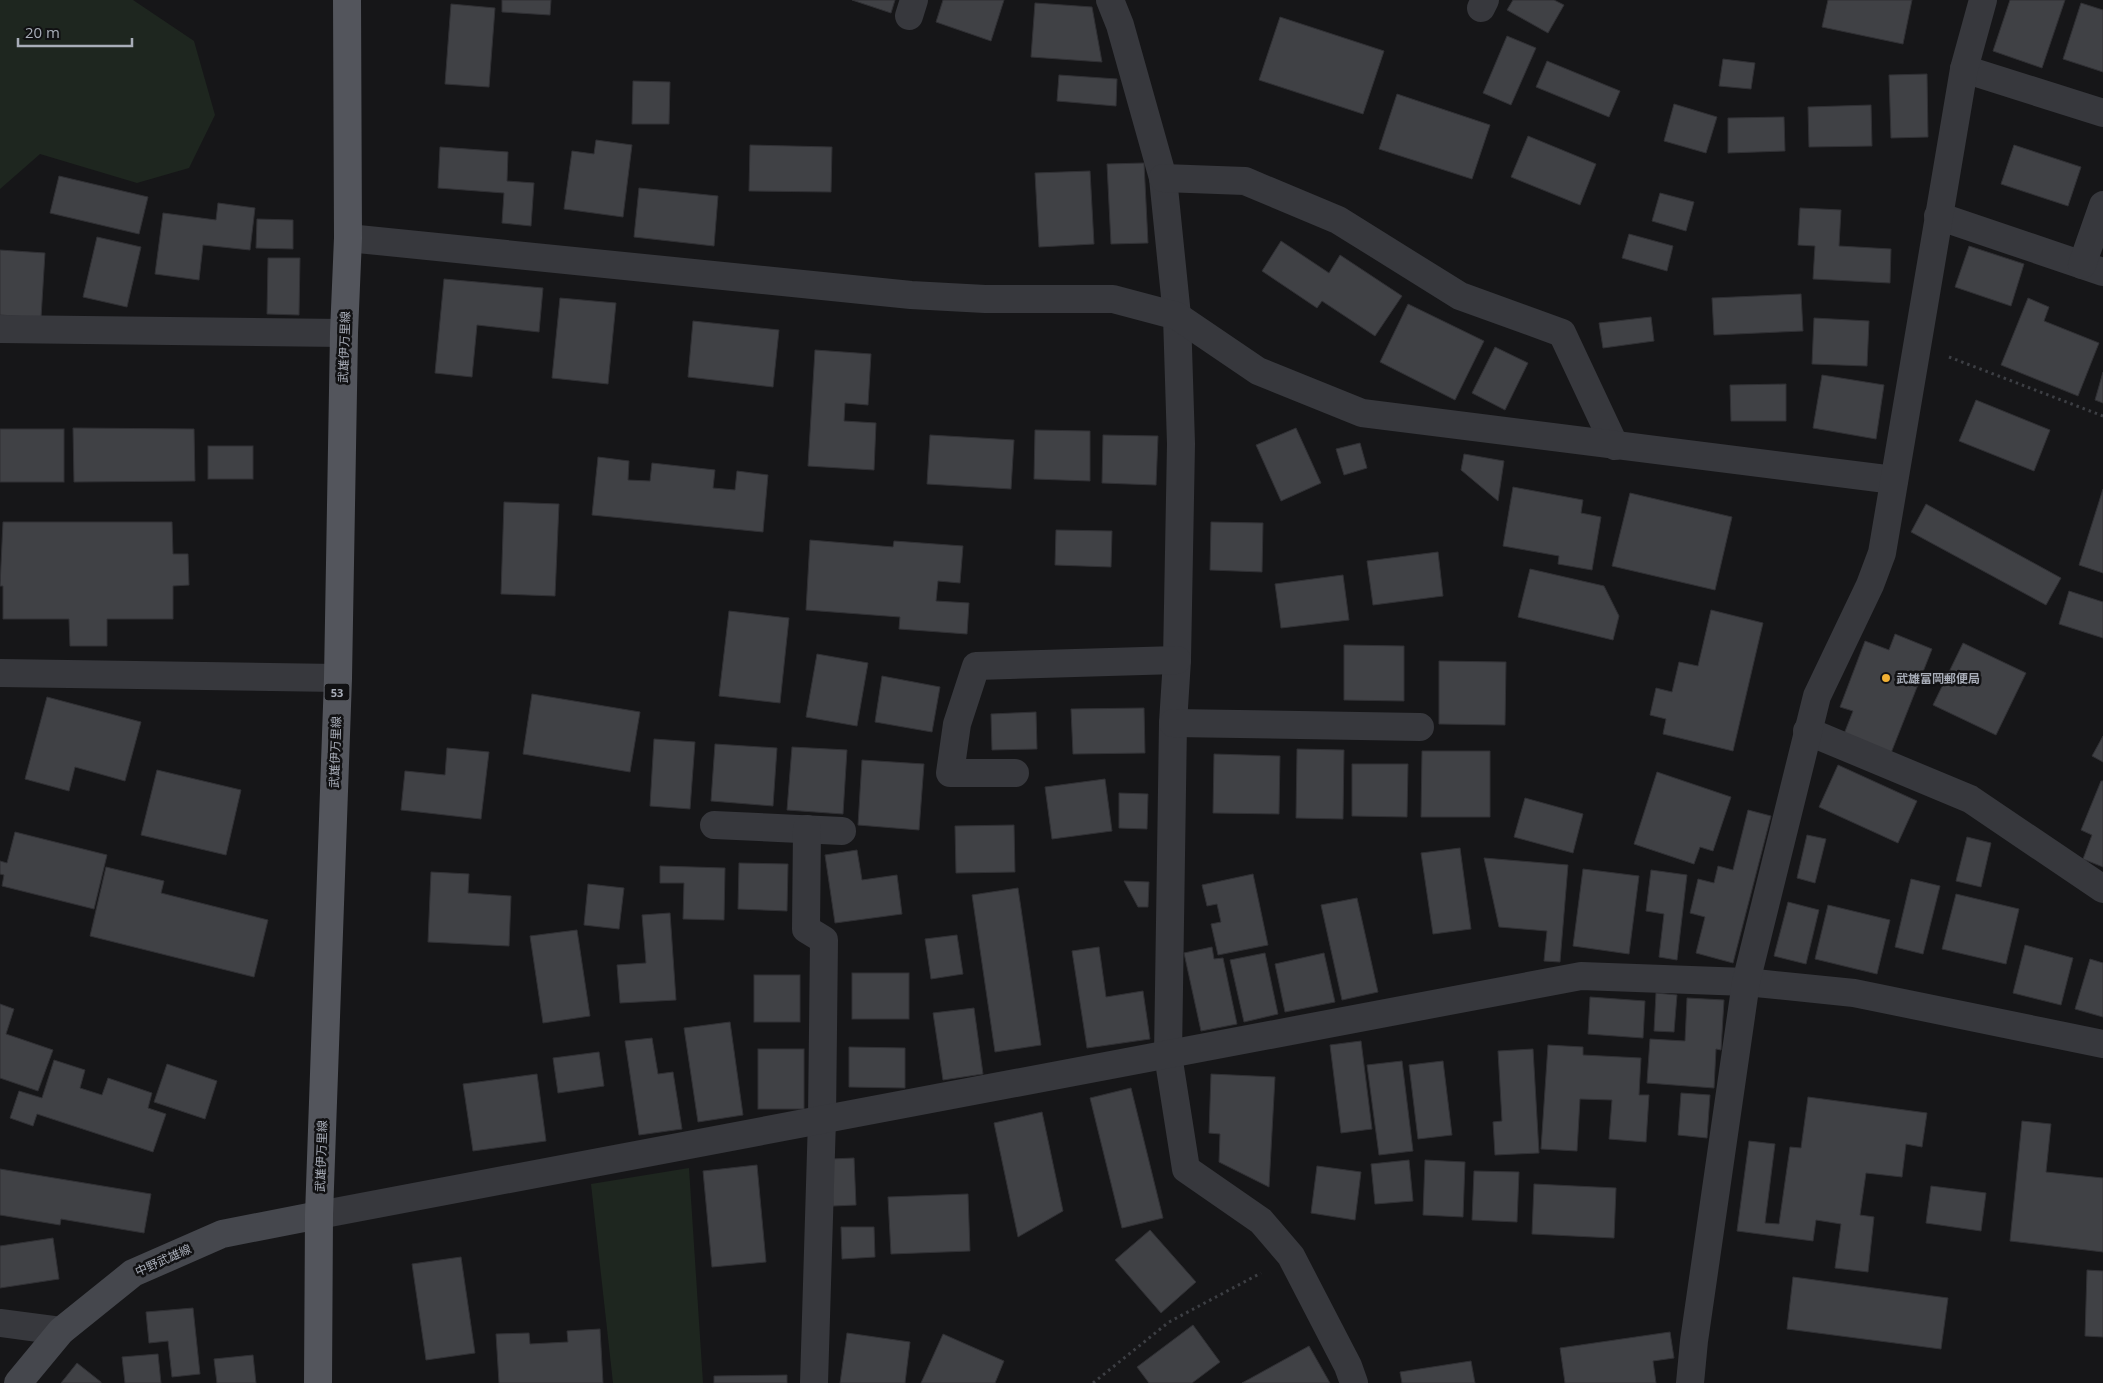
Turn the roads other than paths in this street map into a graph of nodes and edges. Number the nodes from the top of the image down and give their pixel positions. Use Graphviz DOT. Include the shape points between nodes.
graph roads {
  1 [pos="347,0"];
  2 [pos="1110,0"];
  3 [pos="1983,0"];
  4 [pos="1964,69"];
  5 [pos="2103,113"];
  6 [pos="1162,178"];
  7 [pos="2103,205"];
  8 [pos="1938,216"];
  9 [pos="348,238"];
  10 [pos="2093,268"];
  11 [pos="1177,316"];
  12 [pos="0,330"];
  13 [pos="344,334"];
  14 [pos="1615,446"];
  15 [pos="1894,480"];
  16 [pos="1177,660"];
  17 [pos="0,673"];
  18 [pos="338,678"];
  19 [pos="1173,723"];
  20 [pos="1420,727"];
  21 [pos="1808,731"];
  22 [pos="1016,773"];
  23 [pos="714,824"];
  24 [pos="808,829"];
  25 [pos="842,831"];
  26 [pos="2103,889"];
  27 [pos="1746,982"];
  28 [pos="2103,1044"];
  29 [pos="1168,1054"];
  30 [pos="822,1119"];
  31 [pos="318,1215"];
  32 [pos="0,1323"];
  33 [pos="61,1331"];
  34 [pos="18,1383"];
  35 [pos="318,1383"];
  36 [pos="814,1383"];
  37 [pos="1354,1383"];
  38 [pos="1690,1383"];
  1 -- 9 [label="main road, 武雄伊万里線 / 53"];
  2 -- 6 [label="street" via="1120,25"];
  3 -- 4 [label="street"];
  4 -- 5 [label="street"];
  4 -- 8 [label="street"];
  6 -- 11 [label="street"];
  6 -- 14 [label="street" via="1245,181 1338,220 1460,296 1562,333"];
  7 -- 10 [label="street"];
  8 -- 10 [label="street"];
  8 -- 15 [label="street"];
  9 -- 11 [label="street" via="911,295 985,299 1112,299"];
  9 -- 13 [label="main road, 武雄伊万里線 / 53"];
  11 -- 14 [label="street" via="1258,371 1362,413"];
  11 -- 16 [label="street" via="1181,444"];
  12 -- 13 [label="street"];
  13 -- 18 [label="main road, 武雄伊万里線 / 53"];
  14 -- 15 [label="street"];
  15 -- 21 [label="street" via="1882,553 1817,696"];
  16 -- 19 [label="street"];
  16 -- 22 [label="street" via="976,666 957,724 950,773"];
  17 -- 18 [label="street"];
  18 -- 31 [label="main road, 武雄伊万里線 / 53"];
  19 -- 20 [label="street"];
  19 -- 29 [label="street"];
  21 -- 26 [label="street" via="1970,799"];
  21 -- 27 [label="street"];
  23 -- 24 [label="street"];
  24 -- 25 [label="street"];
  24 -- 30 [label="street" via="806,929 824,940"];
  27 -- 28 [label="street" via="1854,993"];
  27 -- 29 [label="street" via="1581,976"];
  27 -- 38 [label="street"];
  29 -- 30 [label="street"];
  29 -- 37 [label="street" via="1186,1169 1261,1221 1291,1256"];
  30 -- 31 [label="street"];
  30 -- 36 [label="street"];
  31 -- 33 [label="main road, 中野武雄線" via="222,1234 133,1273"];
  31 -- 35 [label="main road, 武雄伊万里線 / 53"];
  32 -- 33 [label="street"];
  33 -- 34 [label="main road, 中野武雄線"];
}
